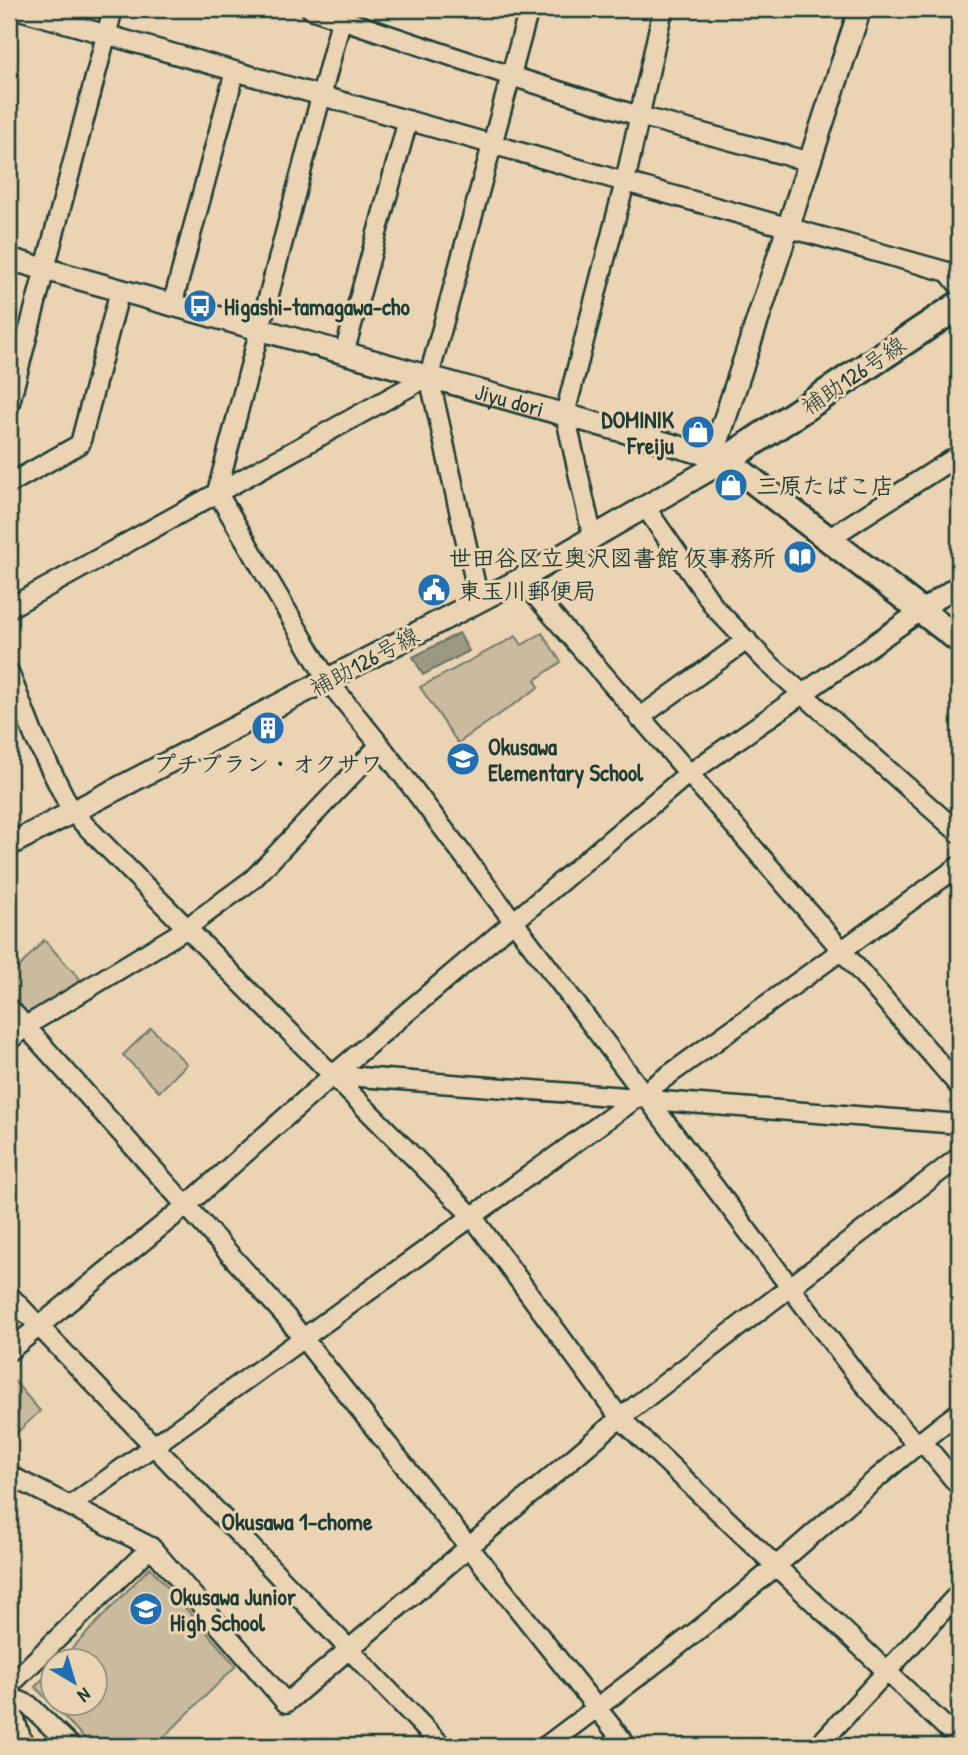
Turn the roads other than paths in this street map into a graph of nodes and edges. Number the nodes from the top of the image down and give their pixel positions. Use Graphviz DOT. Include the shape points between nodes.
graph roads {
  1 [pos="16,9"];
  2 [pos="113,9"];
  3 [pos="311,9"];
  4 [pos="528,9"];
  5 [pos="663,9"];
  6 [pos="860,9"];
  7 [pos="342,14"];
  8 [pos="106,35"];
  9 [pos="236,71"];
  10 [pos="511,76"];
  11 [pos="322,97"];
  12 [pos="639,116"];
  13 [pos="408,120"];
  14 [pos="493,144"];
  15 [pos="811,162"];
  16 [pos="625,182"];
  17 [pos="790,227"];
  18 [pos="9,259"];
  19 [pos="45,269"];
  20 [pos="959,286"];
  21 [pos="120,290"];
  22 [pos="959,305"];
  23 [pos="172,306"];
  24 [pos="260,331"];
  25 [pos="344,354"];
  26 [pos="429,376"];
  27 [pos="9,406"];
  28 [pos="565,414"];
  29 [pos="959,455"];
  30 [pos="720,458"];
  31 [pos="9,484"];
  32 [pos="218,492"];
  33 [pos="646,508"];
  34 [pos="593,540"];
  35 [pos="828,540"];
  36 [pos="520,579"];
  37 [pos="959,584"];
  38 [pos="479,600"];
  39 [pos="9,608"];
  40 [pos="920,610"];
  41 [pos="747,640"];
  42 [pos="959,640"];
  43 [pos="9,672"];
  44 [pos="328,681"];
  45 [pos="801,694"];
  46 [pos="639,718"];
  47 [pos="380,745"];
  48 [pos="688,774"];
  49 [pos="72,812"];
  50 [pos="959,833"];
  51 [pos="9,845"];
  52 [pos="959,866"];
  53 [pos="514,924"];
  54 [pos="186,927"];
  55 [pos="842,951"];
  56 [pos="9,1008"];
  57 [pos="26,1026"];
  58 [pos="9,1041"];
  59 [pos="334,1075"];
  60 [pos="959,1086"];
  61 [pos="643,1097"];
  62 [pos="959,1124"];
  63 [pos="959,1157"];
  64 [pos="187,1205"];
  65 [pos="472,1216"];
  66 [pos="792,1286"];
  67 [pos="9,1295"];
  68 [pos="40,1326"];
  69 [pos="303,1338"];
  70 [pos="9,1351"];
  71 [pos="959,1412"];
  72 [pos="620,1418"];
  73 [pos="919,1442"];
  74 [pos="153,1446"];
  75 [pos="9,1475"];
  76 [pos="959,1486"];
  77 [pos="70,1506"];
  78 [pos="470,1546"];
  79 [pos="151,1547"];
  80 [pos="776,1566"];
  81 [pos="959,1593"];
  82 [pos="349,1650"];
  83 [pos="887,1671"];
  84 [pos="9,1686"];
  85 [pos="9,1702"];
  86 [pos="596,1708"];
  87 [pos="959,1740"];
  88 [pos="24,1746"];
  89 [pos="71,1746"];
  90 [pos="442,1746"];
  91 [pos="546,1746"];
  92 [pos="627,1746"];
  93 [pos="818,1746"];
  1 -- 8 [label="street"];
  2 -- 8 [label="street"];
  3 -- 7 [label="street"];
  4 -- 10 [label="street"];
  5 -- 12 [label="street"];
  6 -- 15 [label="street"];
  7 -- 10 [label="street"];
  7 -- 11 [label="street"];
  8 -- 9 [label="street"];
  8 -- 19 [label="street"];
  9 -- 11 [label="street"];
  9 -- 23 [label="street"];
  10 -- 12 [label="street"];
  10 -- 14 [label="street"];
  11 -- 13 [label="street"];
  11 -- 24 [label="street"];
  12 -- 15 [label="street"];
  12 -- 16 [label="street"];
  13 -- 14 [label="street"];
  13 -- 25 [label="street"];
  14 -- 16 [label="street"];
  14 -- 26 [label="street"];
  15 -- 17 [label="street"];
  16 -- 17 [label="street"];
  16 -- 28 [label="street"];
  17 -- 20 [label="street" via="948,272"];
  17 -- 30 [label="street"];
  18 -- 19 [label="street, Jiyu dori"];
  19 -- 21 [label="street, Jiyu dori"];
  19 -- 27 [label="street"];
  21 -- 23 [label="street, Jiyu dori"];
  21 -- 31 [label="street" via="80,444"];
  22 -- 30 [label="main road, 補助126号線"];
  23 -- 24 [label="street, Jiyu dori"];
  24 -- 25 [label="street, Jiyu dori"];
  24 -- 32 [label="street"];
  25 -- 26 [label="street, Jiyu dori"];
  26 -- 28 [label="street, Jiyu dori"];
  26 -- 32 [label="street"];
  26 -- 38 [label="street"];
  28 -- 30 [label="street, Jiyu dori"];
  28 -- 34 [label="street"];
  29 -- 35 [label="street"];
  30 -- 33 [label="street, 補助126号線"];
  30 -- 35 [label="main road, Jiyu dori"];
  32 -- 39 [label="street"];
  32 -- 44 [label="street"];
  33 -- 34 [label="street, 補助126号線"];
  33 -- 41 [label="street" via="715,608"];
  34 -- 36 [label="street, 補助126号線"];
  35 -- 40 [label="main road, Jiyu dori"];
  36 -- 38 [label="street, 補助126号線"];
  36 -- 46 [label="street"];
  37 -- 40 [label="street"];
  38 -- 44 [label="street, 補助126号線"];
  40 -- 42 [label="main road, Jiyu dori"];
  40 -- 45 [label="street"];
  41 -- 45 [label="street"];
  41 -- 46 [label="street"];
  43 -- 49 [label="street"];
  44 -- 47 [label="street"];
  44 -- 49 [label="street, 補助126号線"];
  45 -- 48 [label="street"];
  45 -- 50 [label="street"];
  46 -- 48 [label="street"];
  47 -- 53 [label="street"];
  47 -- 54 [label="street" via="253,879"];
  48 -- 53 [label="street"];
  48 -- 55 [label="street"];
  49 -- 51 [label="street, 補助126号線"];
  49 -- 54 [label="street"];
  52 -- 55 [label="street"];
  53 -- 59 [label="street"];
  53 -- 61 [label="street"];
  54 -- 57 [label="street"];
  54 -- 59 [label="street"];
  55 -- 60 [label="street"];
  55 -- 61 [label="street"];
  56 -- 57 [label="street"];
  57 -- 58 [label="street"];
  57 -- 64 [label="street"];
  59 -- 61 [label="street"];
  59 -- 64 [label="street"];
  59 -- 65 [label="street"];
  61 -- 62 [label="street"];
  61 -- 65 [label="street"];
  61 -- 66 [label="street"];
  63 -- 66 [label="street"];
  64 -- 68 [label="street"];
  64 -- 69 [label="street"];
  65 -- 69 [label="street"];
  65 -- 72 [label="street"];
  66 -- 72 [label="street"];
  66 -- 73 [label="street" via="862,1382"];
  67 -- 68 [label="street"];
  68 -- 70 [label="street"];
  68 -- 74 [label="street"];
  69 -- 74 [label="street"];
  69 -- 78 [label="street"];
  71 -- 73 [label="street"];
  72 -- 78 [label="street"];
  72 -- 80 [label="street"];
  73 -- 76 [label="street"];
  73 -- 80 [label="street"];
  74 -- 77 [label="street"];
  74 -- 82 [label="street"];
  75 -- 77 [label="street"];
  77 -- 79 [label="street"];
  78 -- 82 [label="street"];
  78 -- 86 [label="street"];
  79 -- 82 [label="street" via="286,1703"];
  79 -- 84 [label="street"];
  80 -- 83 [label="street"];
  80 -- 86 [label="street"];
  81 -- 83 [label="street"];
  82 -- 90 [label="street"];
  83 -- 87 [label="street"];
  83 -- 93 [label="street"];
  85 -- 88 [label="street"];
  85 -- 89 [label="street" via="29,1705"];
  86 -- 91 [label="street"];
  86 -- 92 [label="street"];
}
